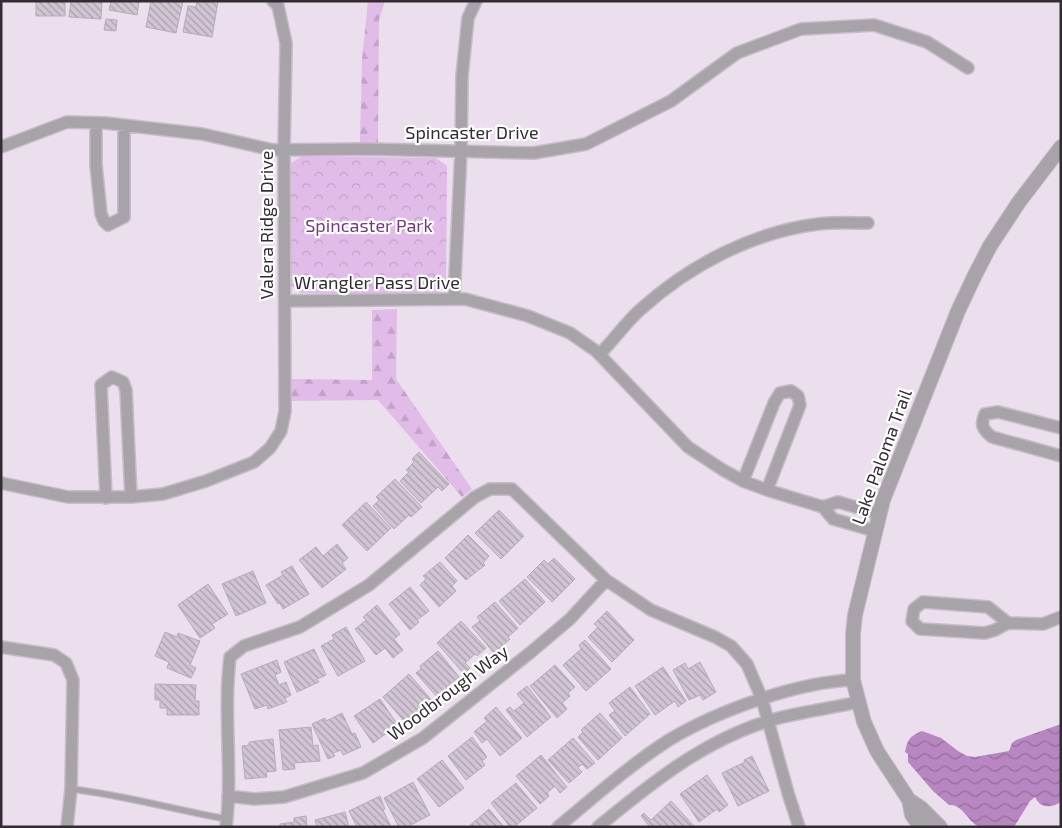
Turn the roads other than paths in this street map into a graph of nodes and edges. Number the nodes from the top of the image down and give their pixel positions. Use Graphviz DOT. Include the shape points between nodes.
graph roads {
  1 [pos="476,1"];
  2 [pos="277,3"];
  3 [pos="968,68"];
  4 [pos="96,123"];
  5 [pos="124,125"];
  6 [pos="1,147"];
  7 [pos="1061,147"];
  8 [pos="284,150"];
  9 [pos="461,150"];
  10 [pos="868,222"];
  11 [pos="454,299"];
  12 [pos="285,302"];
  13 [pos="600,354"];
  14 [pos="1061,428"];
  15 [pos="1061,456"];
  16 [pos="743,481"];
  17 [pos="1,483"];
  18 [pos="767,490"];
  19 [pos="131,497"];
  20 [pos="106,498"];
  21 [pos="823,507"];
  22 [pos="880,514"];
  23 [pos="875,531"];
  24 [pos="606,580"];
  25 [pos="1061,617"];
  26 [pos="1008,623"];
  27 [pos="1,647"];
  28 [pos="853,680"];
  29 [pos="858,702"];
  30 [pos="765,710"];
  31 [pos="71,789"];
  32 [pos="228,796"];
  33 [pos="909,800"];
  34 [pos="227,823"];
  35 [pos="67,827"];
  36 [pos="558,827"];
  37 [pos="598,827"];
  38 [pos="799,827"];
  39 [pos="922,827"];
  40 [pos="940,827"];
  1 -- 9 [label="street" via="468,18 462,76"];
  2 -- 8 [label="street, Valera Ridge Drive" via="286,43"];
  3 -- 9 [label="street, Spincaster Drive" via="927,42 874,25 802,29 737,53 671,101 586,144 534,153"];
  4 -- 5 [label="street, Spincaster Drive"];
  4 -- 5 [label="street" via="101,214 108,225 124,217"];
  4 -- 6 [label="street, Spincaster Drive" via="67,122"];
  5 -- 8 [label="street, Spincaster Drive" via="202,134"];
  7 -- 22 [label="street, Lake Paloma Trail" via="1004,224 975,275 912,426"];
  8 -- 9 [label="street, Spincaster Drive"];
  8 -- 12 [label="street, Valera Ridge Drive"];
  9 -- 11 [label="street"];
  10 -- 13 [label="street" via="787,229 724,251 640,309"];
  11 -- 12 [label="street, Wrangler Pass Drive"];
  11 -- 13 [label="street, Wrangler Pass Drive" via="528,316 570,333"];
  12 -- 19 [label="street, Valera Ridge Drive" via="285,412 281,431 270,448 254,462 206,482 163,494"];
  13 -- 16 [label="street, Wrangler Pass Drive" via="688,447"];
  14 -- 15 [label="street" via="998,412 985,414 982,422 984,430 992,437"];
  16 -- 18 [label="street, Wrangler Pass Drive"];
  16 -- 18 [label="street" via="774,403 780,393 791,391 798,396 800,405"];
  17 -- 20 [label="street" via="68,497"];
  18 -- 21 [label="street, Wrangler Pass Drive"];
  19 -- 20 [label="street"];
  19 -- 20 [label="street" via="126,390 123,382 112,377 101,385"];
  21 -- 22 [label="street, Wrangler Pass Drive" via="838,502"];
  21 -- 23 [label="street, Wrangler Pass Drive" via="833,519"];
  22 -- 23 [label="street, Lake Paloma Trail"];
  23 -- 28 [label="street, Lake Paloma Trail" via="855,615"];
  24 -- 30 [label="street" via="651,610 731,646 747,664"];
  24 -- 32 [label="street, Woodbrough Way" via="570,619 531,652 423,738 364,774 284,796 254,799"];
  24 -- 32 [label="street" via="512,489 490,489 475,497 369,585 300,627 244,646 230,657 227,685"];
  25 -- 26 [label="street" via="1043,624"];
  26 -- 26 [label="street" via="988,607 923,602 914,609 912,621 920,629 985,633"];
  27 -- 31 [label="street" via="54,656 66,663 73,680"];
  28 -- 29 [label="street, Lake Paloma Trail"];
  28 -- 30 [label="street" via="789,691"];
  29 -- 30 [label="street"];
  29 -- 33 [label="street, Lake Paloma Trail" via="877,751"];
  30 -- 36 [label="street" via="712,719 670,740 627,770"];
  30 -- 37 [label="street" via="722,740 681,762"];
  30 -- 38 [label="street"];
  31 -- 34 [label="lane" via="180,810"];
  31 -- 35 [label="street"];
  32 -- 34 [label="street"];
  33 -- 39 [label="street, Lake Paloma Trail" via="912,815"];
  33 -- 40 [label="street, Lake Paloma Trail"];
}
